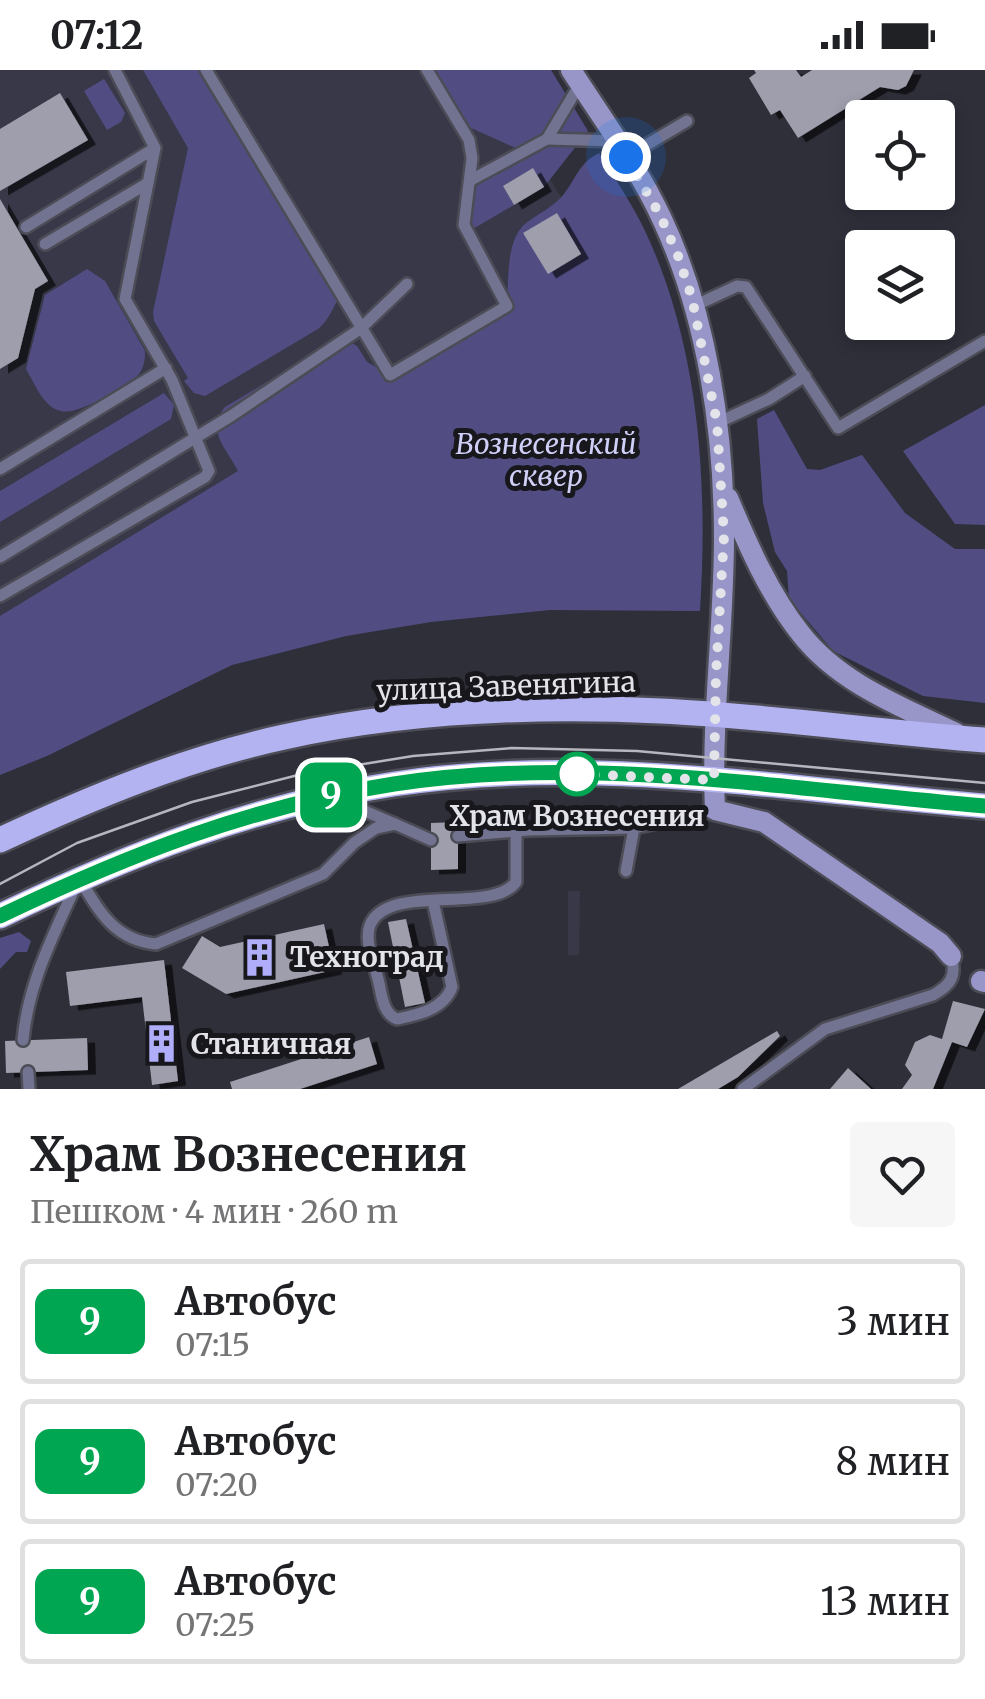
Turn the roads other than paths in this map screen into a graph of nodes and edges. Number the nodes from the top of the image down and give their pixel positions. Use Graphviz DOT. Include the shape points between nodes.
graph roads {
  1 [pos="115,70"];
  2 [pos="206,70"];
  3 [pos="427,70"];
  4 [pos="575,77"];
  5 [pos="687,121"];
  6 [pos="547,139"];
  7 [pos="156,148"];
  8 [pos="621,149"];
  9 [pos="471,180"];
  10 [pos="148,183"];
  11 [pos="26,227"];
  12 [pos="45,244"];
  13 [pos="407,284"];
  14 [pos="694,306"];
  15 [pos="360,328"];
  16 [pos="985,341"];
  17 [pos="166,368"];
  18 [pos="804,376"];
  19 [pos="717,423"];
  20 [pos="194,440"];
  21 [pos="0,469"];
  22 [pos="722,485"];
  23 [pos="0,557"];
  24 [pos="0,596"];
  25 [pos="715,714"];
  26 [pos="976,739"];
  27 [pos="714,780"];
  28 [pos="328,796"];
  29 [pos="985,806"];
  30 [pos="715,810"];
  31 [pos="44,819"];
  32 [pos="395,824"];
  33 [pos="0,825"];
  34 [pos="634,828"];
  35 [pos="516,831"];
  36 [pos="458,836"];
  37 [pos="0,840"];
  38 [pos="431,840"];
  39 [pos="626,870"];
  40 [pos="79,878"];
  41 [pos="433,900"];
  42 [pos="0,916"];
  43 [pos="946,950"];
  44 [pos="22,1040"];
  45 [pos="28,1072"];
  46 [pos="28,1089"];
  47 [pos="743,1089"];
  1 -- 7 [label="lane"];
  2 -- 15 [label="lane"];
  3 -- 9 [label="lane" via="469,140"];
  4 -- 6 [label="lane"];
  4 -- 8 [label="main road"];
  5 -- 8 [label="lane"];
  6 -- 8 [label="lane"];
  6 -- 9 [label="lane"];
  7 -- 10 [label="lane"];
  7 -- 11 [label="lane"];
  8 -- 14 [label="main road" via="660,215"];
  9 -- 15 [label="lane" via="464,225 506,308 392,376"];
  10 -- 12 [label="lane"];
  10 -- 17 [label="lane" via="125,297"];
  13 -- 15 [label="lane"];
  14 -- 18 [label="lane" via="746,287"];
  14 -- 19 [label="main road"];
  15 -- 20 [label="lane"];
  16 -- 18 [label="lane" via="842,428"];
  17 -- 20 [label="lane"];
  17 -- 21 [label="lane"];
  18 -- 19 [label="lane"];
  19 -- 22 [label="main road"];
  20 -- 23 [label="lane"];
  20 -- 24 [label="lane" via="210,468 205,477"];
  22 -- 25 [label="main road"];
  22 -- 26 [label="main road" via="772,591 802,636 862,686"];
  25 -- 26 [label="main road, улица Завенягина"];
  25 -- 27 [label="main road"];
  25 -- 31 [label="main road, улица Завенягина" via="568,708 368,722 197,761"];
  27 -- 28 [label="main road" via="478,776"];
  27 -- 29 [label="main road"];
  27 -- 30 [label="main road"];
  28 -- 32 [label="lane"];
  28 -- 40 [label="main road" via="239,818"];
  30 -- 34 [label="lane"];
  30 -- 43 [label="main road" via="764,822"];
  31 -- 33 [label="main road, улица Завенягина"];
  31 -- 37 [label="main road, улица Завенягина"];
  32 -- 38 [label="lane"];
  32 -- 40 [label="lane" via="376,828 323,874 156,944 116,931"];
  34 -- 35 [label="lane"];
  34 -- 39 [label="lane"];
  35 -- 36 [label="lane"];
  35 -- 41 [label="lane" via="512,888"];
  40 -- 42 [label="main road"];
  40 -- 44 [label="lane" via="39,965"];
  41 -- 41 [label="lane" via="386,910 370,926 386,1011 397,1019 436,1007 452,987"];
  43 -- 47 [label="lane" via="955,969 944,988 825,1029"];
  45 -- 46 [label="lane"];
}
